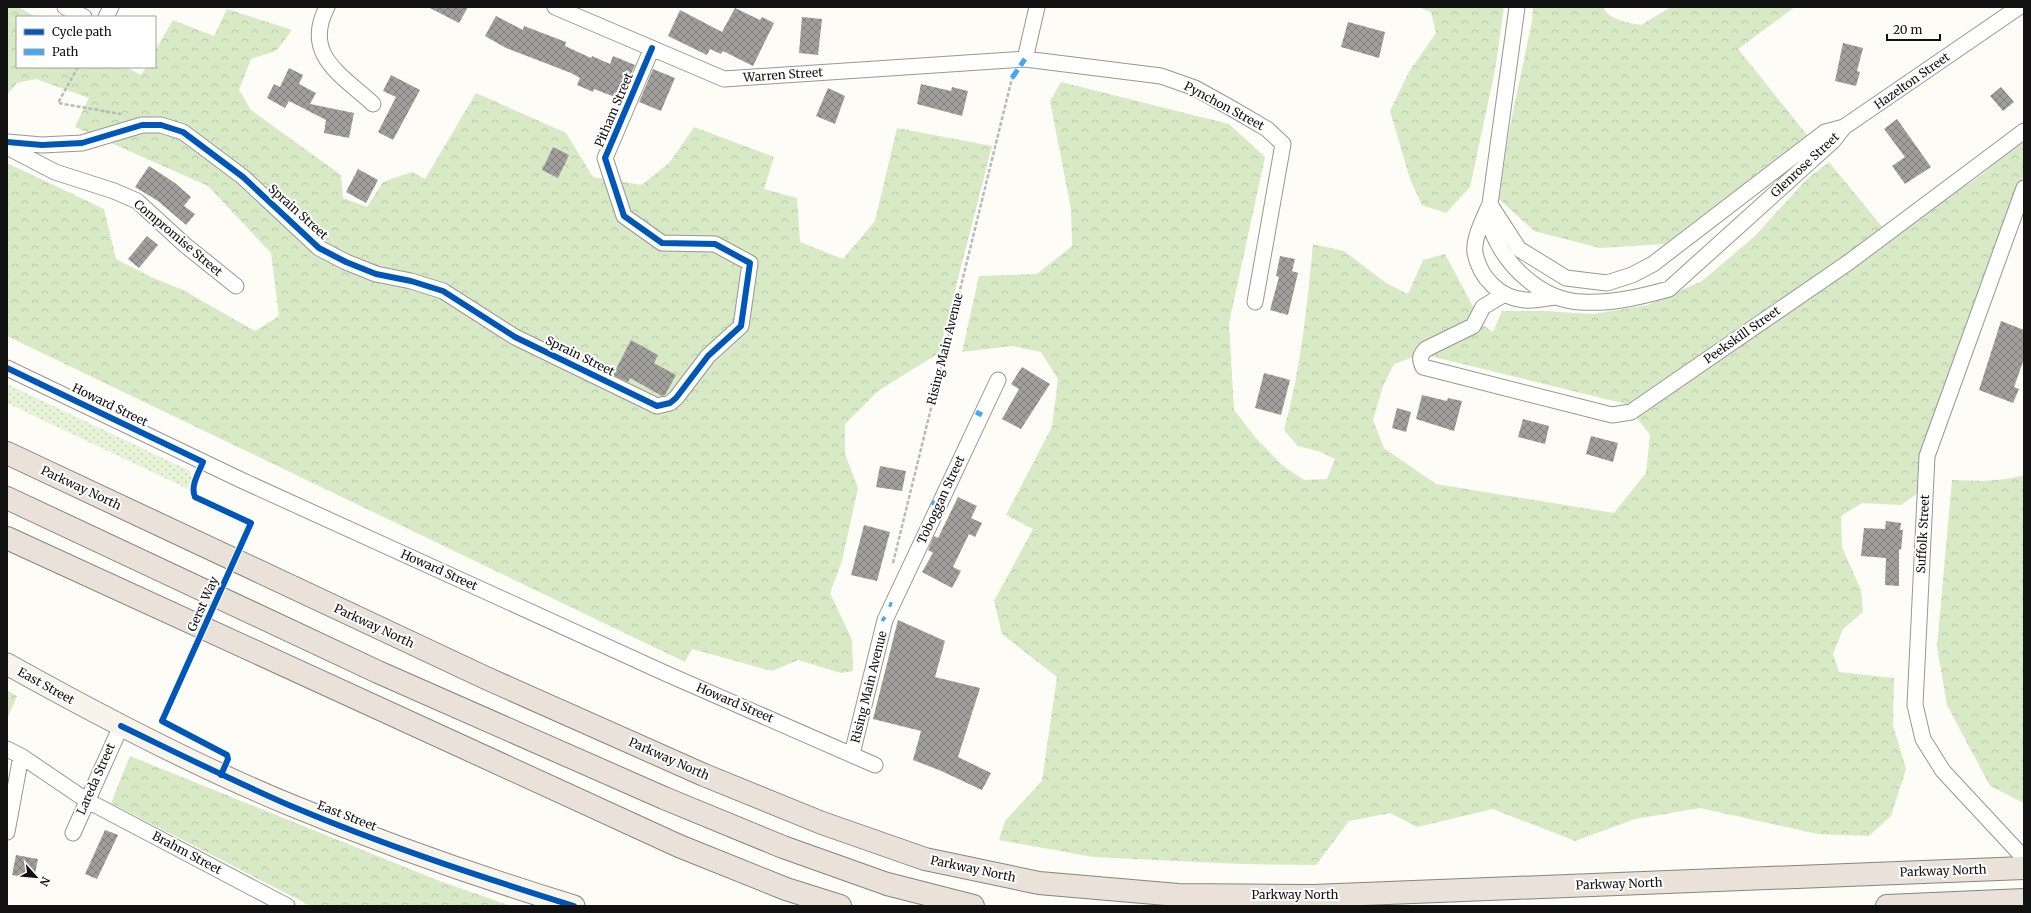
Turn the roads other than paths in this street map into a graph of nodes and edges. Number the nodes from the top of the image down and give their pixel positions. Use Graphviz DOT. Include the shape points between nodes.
graph roads {
  1 [pos="65,7"];
  2 [pos="111,7"];
  3 [pos="327,7"];
  4 [pos="555,7"];
  5 [pos="1037,7"];
  6 [pos="1517,7"];
  7 [pos="2019,7"];
  8 [pos="82,16"];
  9 [pos="106,16"];
  10 [pos="652,48"];
  11 [pos="1025,60"];
  12 [pos="373,104"];
  13 [pos="1844,127"];
  14 [pos="2024,131"];
  15 [pos="7,142"];
  16 [pos="7,147"];
  17 [pos="2024,188"];
  18 [pos="1490,204"];
  19 [pos="236,286"];
  20 [pos="1503,295"];
  21 [pos="1556,297"];
  22 [pos="1255,302"];
  23 [pos="7,368"];
  24 [pos="998,380"];
  25 [pos="657,406"];
  26 [pos="7,453"];
  27 [pos="7,498"];
  28 [pos="7,538"];
  29 [pos="7,546"];
  30 [pos="179,616"];
  31 [pos="885,620"];
  32 [pos="7,664"];
  33 [pos="121,726"];
  34 [pos="7,749"];
  35 [pos="852,754"];
  36 [pos="21,756"];
  37 [pos="875,765"];
  38 [pos="86,800"];
  39 [pos="7,832"];
  40 [pos="73,833"];
  41 [pos="2024,858"];
  42 [pos="2024,868"];
  43 [pos="2024,900"];
  44 [pos="287,906"];
  45 [pos="574,906"];
  46 [pos="840,906"];
  47 [pos="973,906"];
  48 [pos="1887,906"];
  1 -- 8 [label="street"];
  2 -- 9 [label="street"];
  3 -- 12 [label="street" via="318,29 318,41 326,61"];
  4 -- 10 [label="street, Warren Street"];
  5 -- 11 [label="street"];
  6 -- 18 [label="street, Glenrose Street"];
  7 -- 13 [label="street, Hazelton Street"];
  10 -- 11 [label="street, Warren Street" via="724,79"];
  10 -- 25 [label="street, Pitham Street" via="606,158 624,216 662,243 714,244 750,263 741,326 708,356 676,398 664,406"];
  11 -- 22 [label="street, Pynchon Street" via="1161,76 1195,88 1213,98 1267,129 1283,144"];
  13 -- 18 [label="street, Glenrose Street" via="1825,132 1653,264 1632,275 1607,283 1566,278 1519,250"];
  13 -- 21 [label="street, Glenrose Street" via="1833,141 1669,289 1606,302 1580,302"];
  14 -- 20 [label="street, Peekskill Street" via="1849,262 1631,412 1612,414 1423,367 1420,361 1421,354 1426,349 1473,326 1484,307"];
  15 -- 25 [label="street, Sprain Street" via="42,145 82,143 142,125 161,125 183,132 243,177 319,248 376,274 411,280 443,291 515,337"];
  16 -- 19 [label="street, Compromise Street" via="55,172 137,201 185,245"];
  17 -- 41 [label="street, Suffolk Street" via="1927,456 1915,705 1923,739 1943,770"];
  18 -- 20 [label="street" via="1479,230 1475,252 1483,274"];
  18 -- 21 [label="street, Glenrose Street" via="1492,230 1514,267 1532,284"];
  20 -- 21 [label="street" via="1526,300"];
  23 -- 35 [label="street, Howard Street" via="203,462 667,674"];
  24 -- 31 [label="street, Toboggan Street"];
  26 -- 42 [label="highway, Parkway North" via="479,675 704,775 822,823 925,859 1038,883 1178,895 1313,896"];
  27 -- 47 [label="highway" via="378,672 664,798 783,847 887,884"];
  28 -- 30 [label="highway"];
  29 -- 30 [label="highway"];
  30 -- 46 [label="highway" via="679,846 786,889"];
  31 -- 35 [label="street, Rising Main Avenue"];
  32 -- 33 [label="main road, East Street"];
  33 -- 38 [label="street, Lareda Street"];
  33 -- 45 [label="main road, East Street" via="221,775 299,809 492,881"];
  34 -- 36 [label="street, Brahm Street"];
  35 -- 37 [label="street, Howard Street"];
  36 -- 38 [label="street, Brahm Street"];
  36 -- 39 [label="street"];
  38 -- 40 [label="street, Lareda Street"];
  38 -- 44 [label="street, Brahm Street"];
  43 -- 48 [label="highway"];
}
